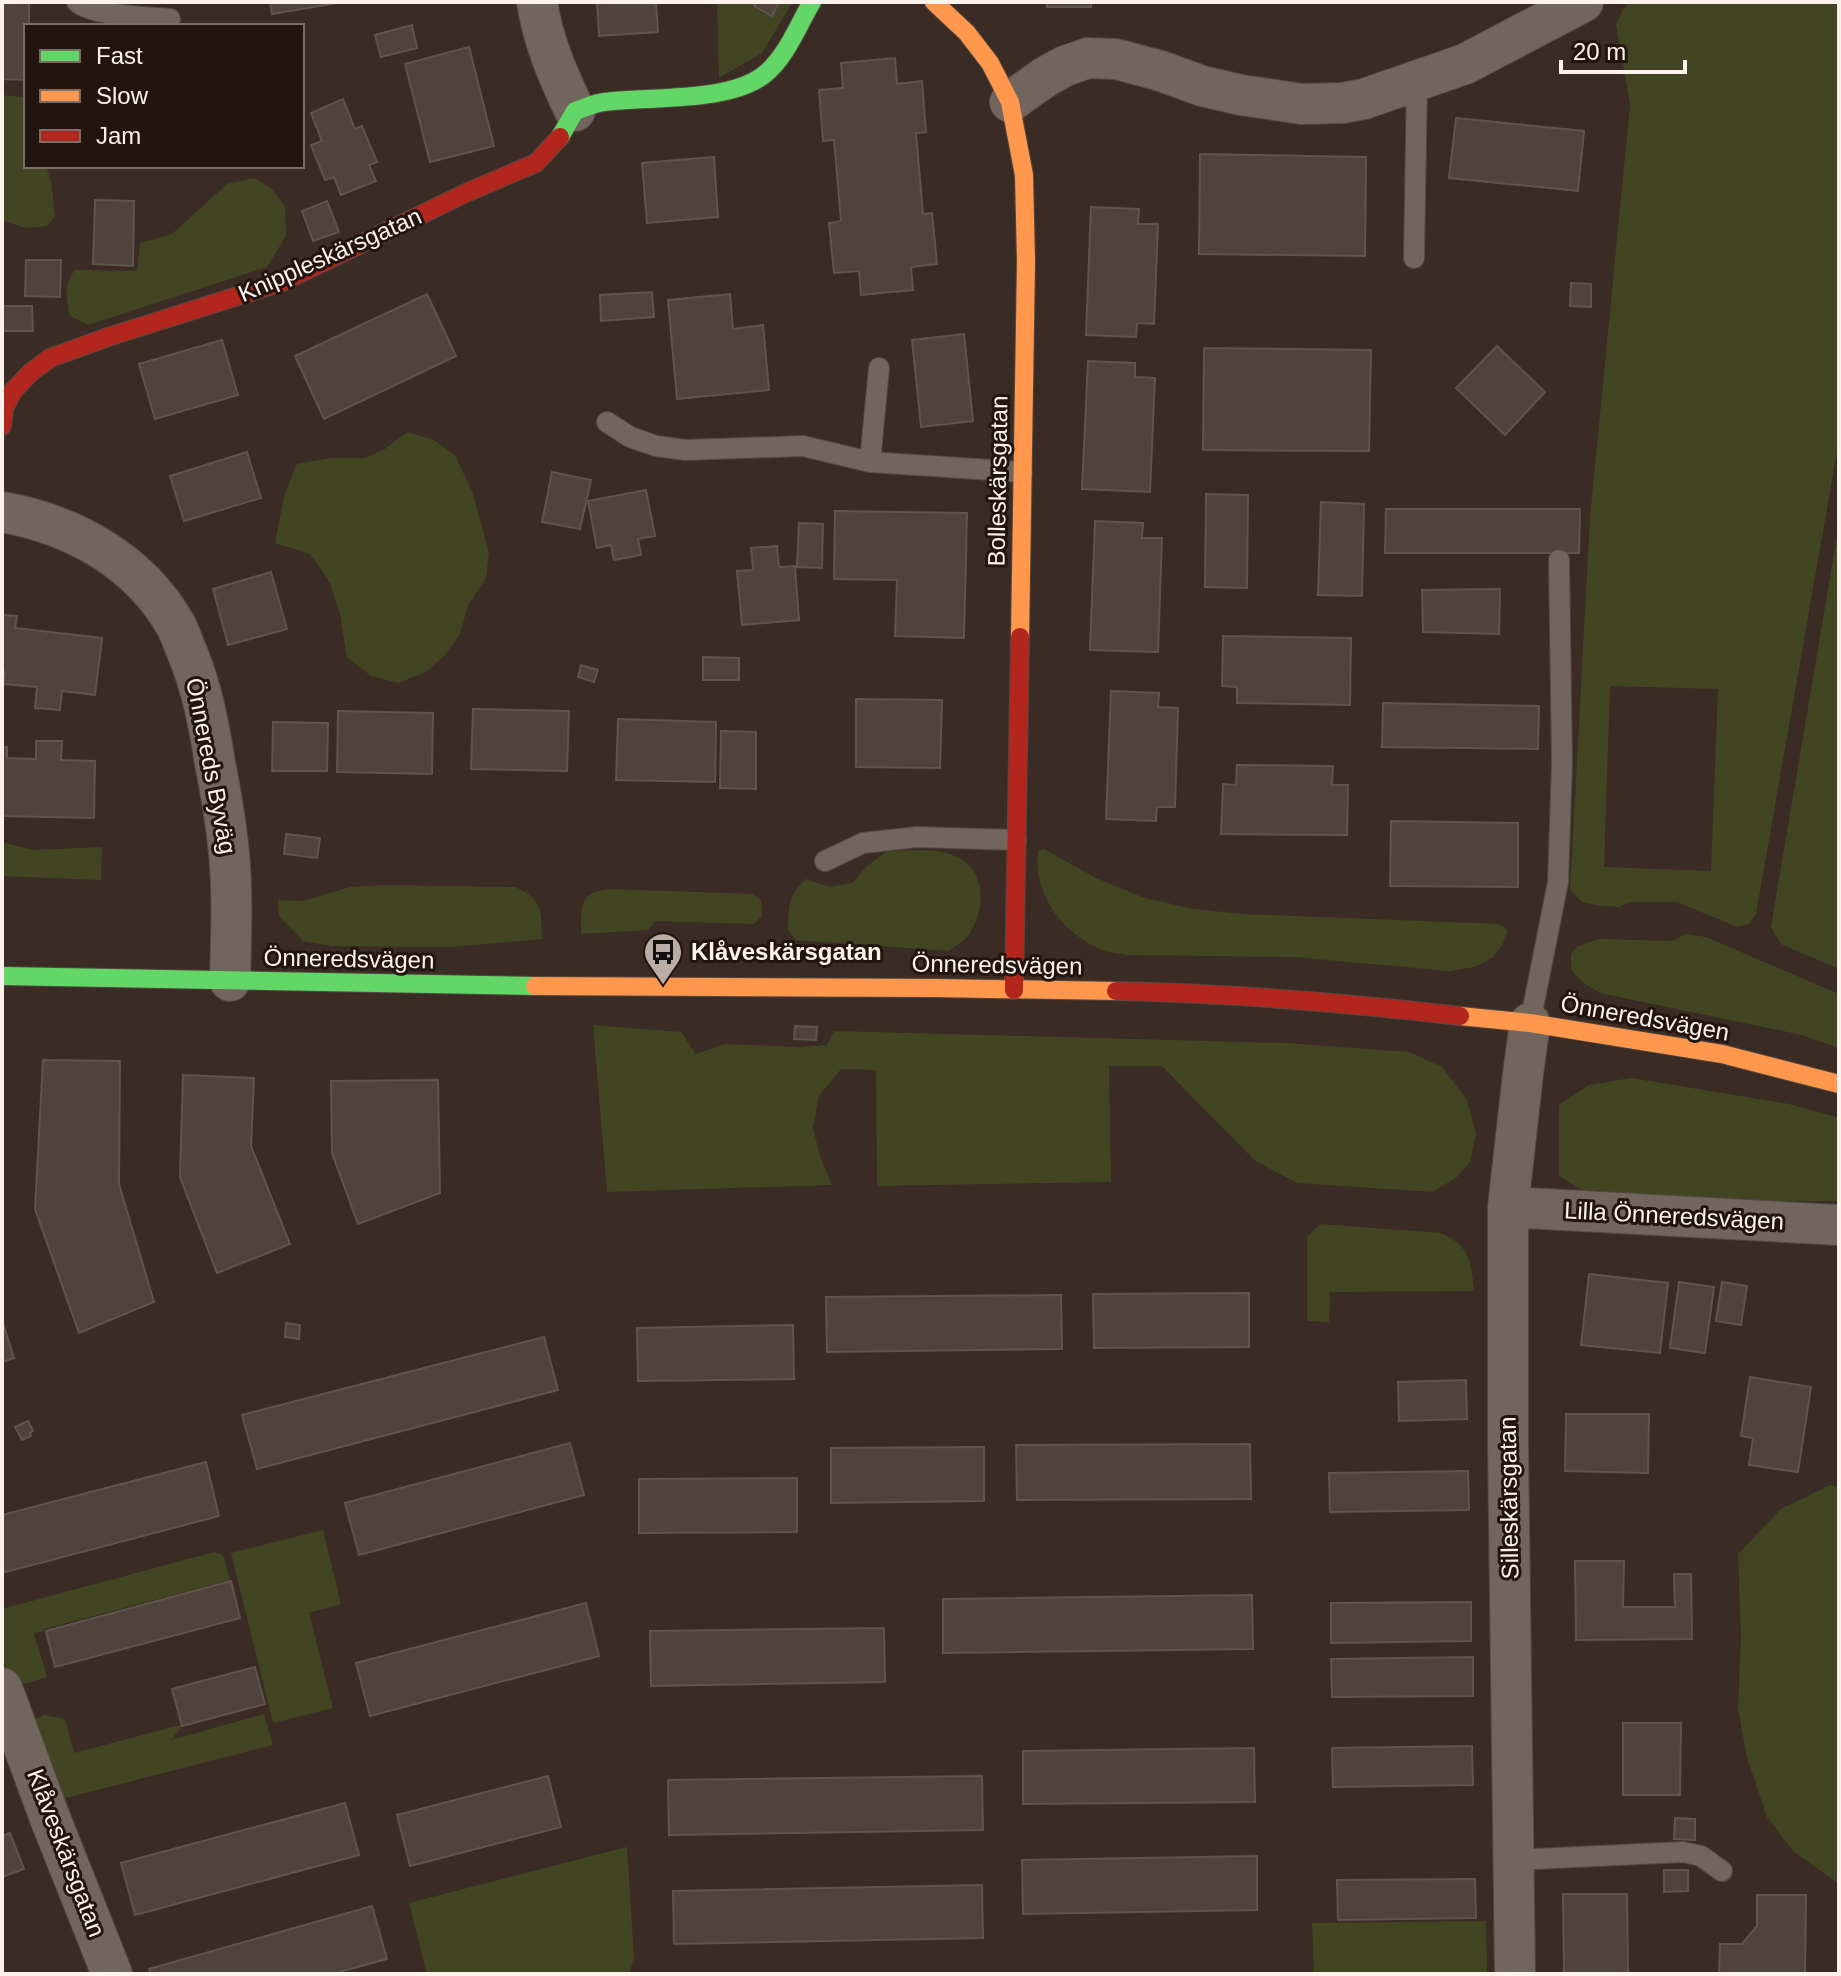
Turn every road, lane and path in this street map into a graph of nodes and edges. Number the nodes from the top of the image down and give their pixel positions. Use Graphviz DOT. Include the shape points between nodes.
graph roads {
  1 [pos="77,2"];
  2 [pos="537,2"];
  3 [pos="812,2"];
  4 [pos="934,2"];
  5 [pos="1583,2"];
  6 [pos="170,19"];
  7 [pos="1417,80"];
  8 [pos="1010,102"];
  9 [pos="575,111"];
  10 [pos="1414,258"];
  11 [pos="879,368"];
  12 [pos="607,422"];
  13 [pos="2,426"];
  14 [pos="870,462"];
  15 [pos="1022,472"];
  16 [pos="5,501"];
  17 [pos="1559,560"];
  18 [pos="1016,840"];
  19 [pos="825,861"];
  20 [pos="2,976"];
  21 [pos="230,981"];
  22 [pos="1014,990"];
  23 [pos="1530,1023"];
  24 [pos="1839,1084"];
  25 [pos="1508,1207"];
  26 [pos="1839,1225"];
  27 [pos="2,1688"];
  28 [pos="1514,1860"];
  29 [pos="1722,1871"];
  30 [pos="112,1974"];
  31 [pos="1515,1974"];
  1 -- 6 [label="lane" via="95,11"];
  2 -- 9 [label="street" via="554,66"];
  3 -- 9 [label="street" via="779,57 748,84 651,100 600,102"];
  4 -- 8 [label="street, Bolleskärsgatan" via="990,63"];
  5 -- 7 [label="street" via="1465,64"];
  7 -- 8 [label="street" via="1364,99 1302,104 1202,86 1116,59 1088,58 1045,77"];
  7 -- 10 [label="lane"];
  8 -- 15 [label="street, Bolleskärsgatan" via="1024,175"];
  9 -- 13 [label="street, Knippleskärsgatan" via="536,163 282,282 50,358 13,391"];
  11 -- 14 [label="lane"];
  12 -- 14 [label="lane" via="656,446 803,446"];
  14 -- 15 [label="lane"];
  15 -- 18 [label="street, Bolleskärsgatan"];
  16 -- 21 [label="street, Önnereds Byväg" via="100,546 130,568 175,624 198,680 225,817"];
  17 -- 23 [label="lane" via="1558,882"];
  18 -- 19 [label="lane" via="917,837 863,843"];
  18 -- 22 [label="street, Bolleskärsgatan"];
  20 -- 21 [label="street, Önneredsvägen"];
  21 -- 22 [label="street, Önneredsvägen"];
  22 -- 23 [label="street, Önneredsvägen" via="1254,996"];
  23 -- 24 [label="street, Önneredsvägen" via="1722,1054"];
  23 -- 25 [label="street, Silleskärsgatan"];
  25 -- 26 [label="street, Lilla Önneredsvägen"];
  25 -- 28 [label="street, Silleskärsgatan"];
  27 -- 30 [label="street, Klåveskärsgatan"];
  28 -- 29 [label="lane" via="1683,1852 1701,1856"];
  28 -- 31 [label="street, Silleskärsgatan"];
}
